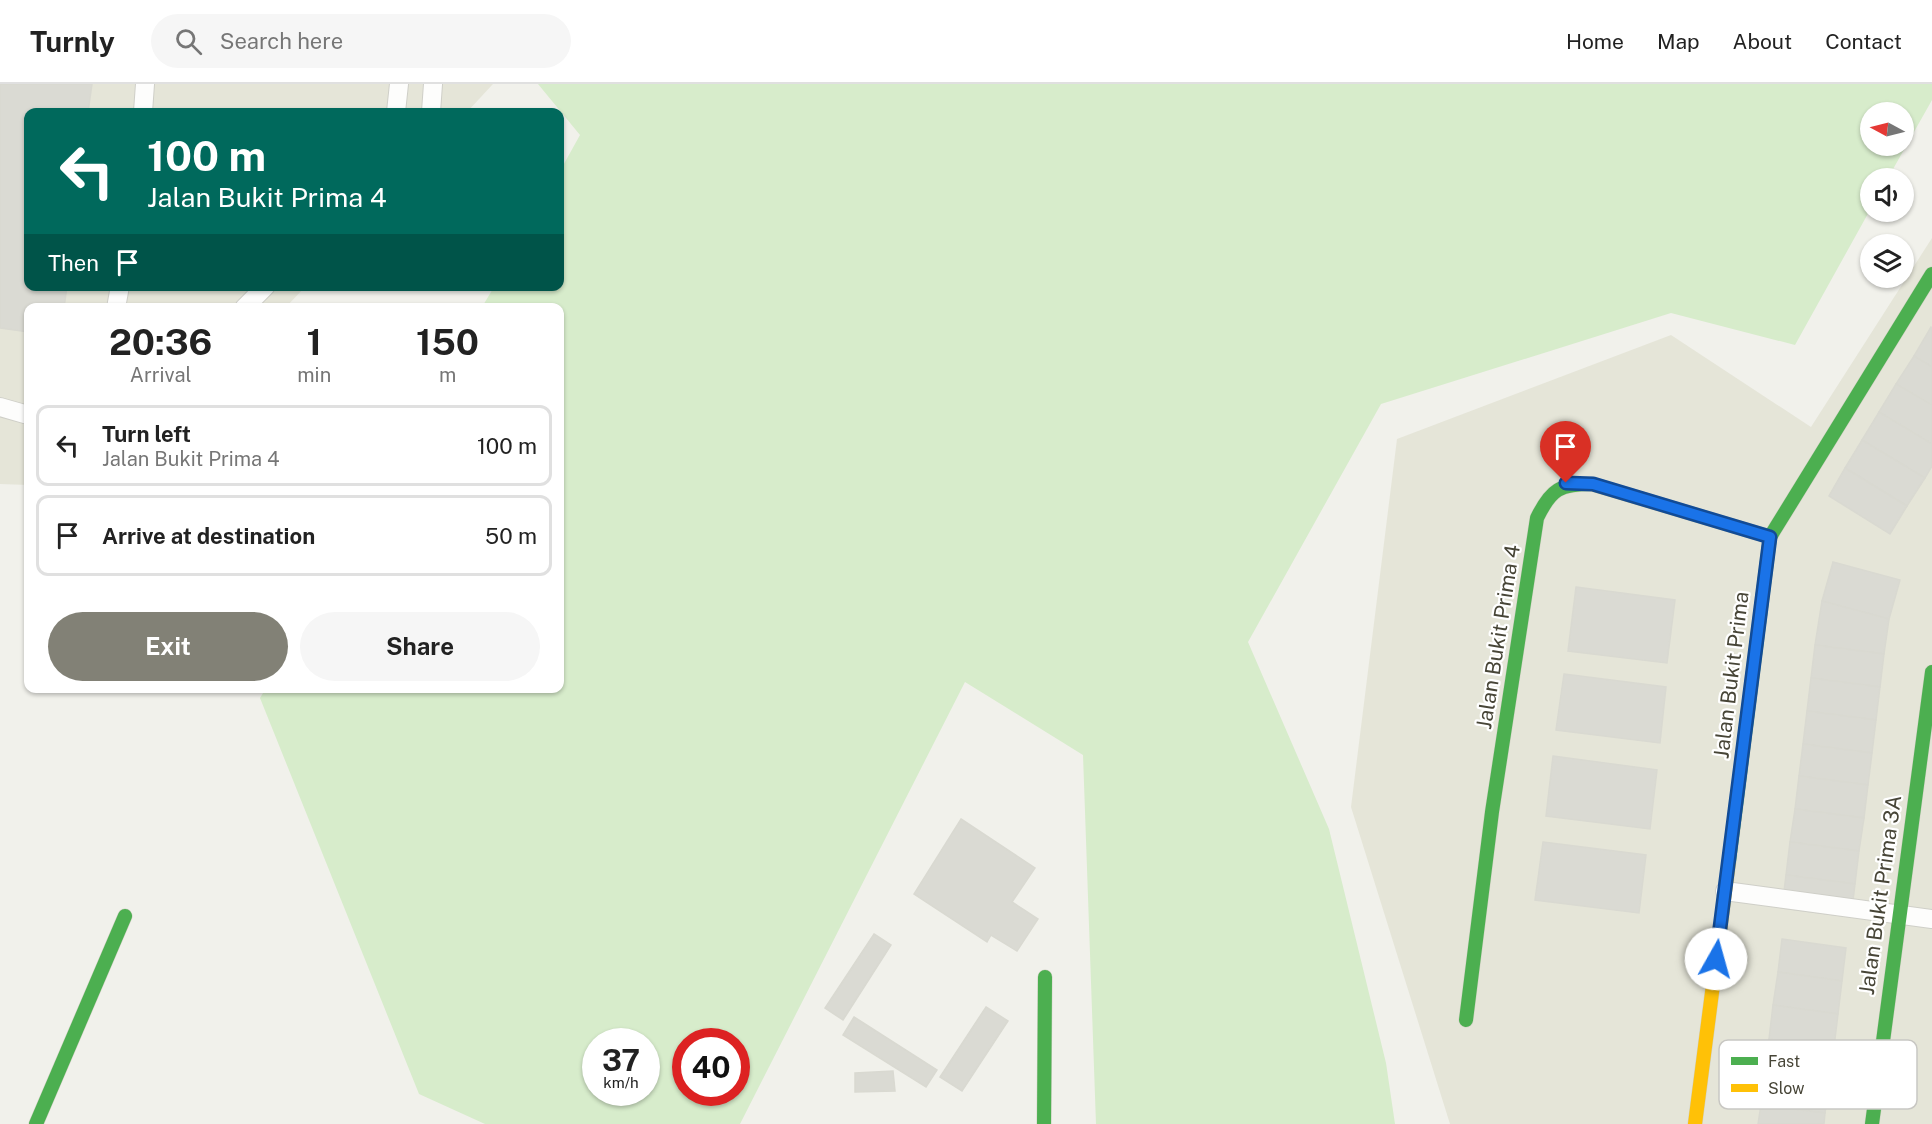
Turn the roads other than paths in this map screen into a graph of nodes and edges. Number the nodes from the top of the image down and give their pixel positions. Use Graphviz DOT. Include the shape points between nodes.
graph roads {
  1 [pos="145,84"];
  2 [pos="399,84"];
  3 [pos="433,84"];
  4 [pos="143,108"];
  5 [pos="396,108"];
  6 [pos="431,108"];
  7 [pos="1932,274"];
  8 [pos="261,291"];
  9 [pos="249,303"];
  10 [pos="0,406"];
  11 [pos="24,414"];
  12 [pos="1770,537"];
  13 [pos="1932,672"];
  14 [pos="1725,891"];
  15 [pos="1900,915"];
  16 [pos="125,916"];
  17 [pos="1932,919"];
  18 [pos="1045,977"];
  19 [pos="1466,1020"];
  20 [pos="1881,1040"];
  21 [pos="1874,1109"];
  22 [pos="36,1124"];
  23 [pos="1044,1124"];
  24 [pos="1695,1124"];
  25 [pos="1872,1124"];
  1 -- 4 [label="lane"];
  2 -- 5 [label="lane"];
  3 -- 6 [label="lane"];
  7 -- 12 [label="street, Jalan Bukit Prima"];
  8 -- 9 [label="lane"];
  10 -- 11 [label="lane"];
  12 -- 14 [label="street, Jalan Bukit Prima"];
  12 -- 19 [label="street, Jalan Bukit Prima 4" via="1593,484 1566,483 1547,495 1536,518"];
  13 -- 15 [label="street, Jalan Bukit Prima 3A"];
  14 -- 15 [label="lane"];
  14 -- 24 [label="street, Jalan Bukit Prima"];
  15 -- 17 [label="lane"];
  15 -- 20 [label="street, Jalan Bukit Prima 3A"];
  16 -- 22 [label="street"];
  18 -- 23 [label="street"];
  21 -- 25 [label="street, Jalan Bukit Prima 3A"];
}
